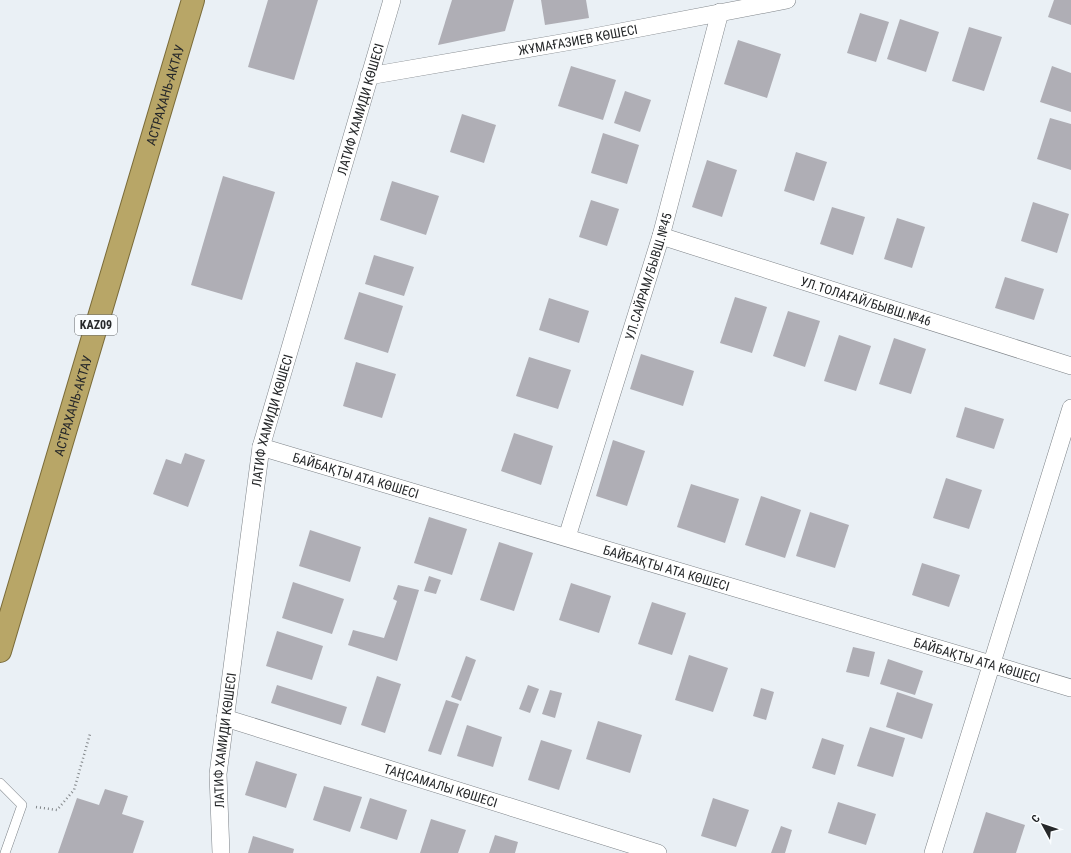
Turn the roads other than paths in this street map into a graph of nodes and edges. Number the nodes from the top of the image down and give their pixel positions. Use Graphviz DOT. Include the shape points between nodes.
graph roads {
  1 [pos="193,0"];
  2 [pos="392,0"];
  3 [pos="780,1"];
  4 [pos="720,12"];
  5 [pos="369,76"];
  6 [pos="661,236"];
  7 [pos="1071,366"];
  8 [pos="1071,408"];
  9 [pos="261,447"];
  10 [pos="567,538"];
  11 [pos="0,651"];
  12 [pos="992,664"];
  13 [pos="1071,688"];
  14 [pos="225,718"];
  15 [pos="0,783"];
  16 [pos="4,853"];
  17 [pos="221,853"];
  18 [pos="658,853"];
  19 [pos="933,853"];
  1 -- 11 [label="highway, АСТРАХАНЬ-АКТАУ / KAZ09"];
  2 -- 5 [label="street, ЛАТИФ ХАМИДИ КӨШЕСІ"];
  3 -- 4 [label="street, ЖҰМАҒАЗИЕВ КӨШЕСІ"];
  4 -- 5 [label="street, ЖҰМАҒАЗИЕВ КӨШЕСІ" via="578,40"];
  4 -- 6 [label="street, УЛ.САЙРАМ/БЫВШ.№45"];
  5 -- 9 [label="street, ЛАТИФ ХАМИДИ КӨШЕСІ"];
  6 -- 7 [label="street, УЛ.ТОЛАҒАЙ/БЫВШ.№46"];
  6 -- 10 [label="street, УЛ.САЙРАМ/БЫВШ.№45"];
  8 -- 12 [label="street"];
  9 -- 10 [label="street, БАЙБАҚТЫ АТА КӨШЕСІ"];
  9 -- 14 [label="street, ЛАТИФ ХАМИДИ КӨШЕСІ"];
  10 -- 12 [label="street, БАЙБАҚТЫ АТА КӨШЕСІ"];
  12 -- 13 [label="street, БАЙБАҚТЫ АТА КӨШЕСІ"];
  12 -- 19 [label="street"];
  14 -- 17 [label="street, ЛАТИФ ХАМИДИ КӨШЕСІ" via="218,774"];
  14 -- 18 [label="street, ТАҢСАМАЛЫ КӨШЕСІ"];
  15 -- 16 [label="lane" via="22,805"];
}
